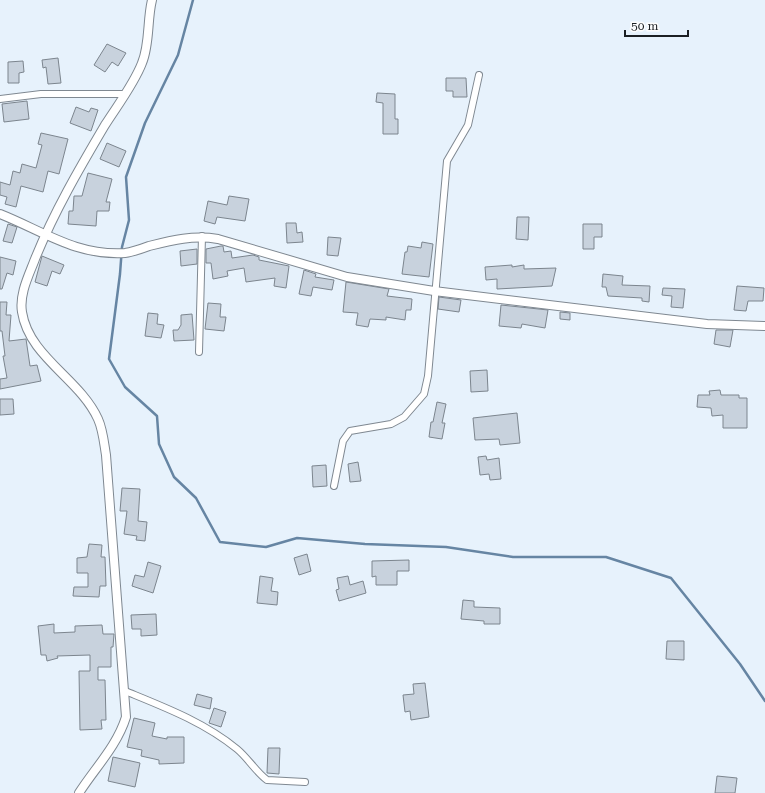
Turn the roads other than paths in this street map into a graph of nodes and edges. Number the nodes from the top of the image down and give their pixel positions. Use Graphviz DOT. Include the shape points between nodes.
graph roads {
  1 [pos="152,0"];
  2 [pos="479,75"];
  3 [pos="123,94"];
  4 [pos="0,99"];
  5 [pos="0,214"];
  6 [pos="45,235"];
  7 [pos="202,236"];
  8 [pos="434,292"];
  9 [pos="765,326"];
  10 [pos="199,352"];
  11 [pos="334,486"];
  12 [pos="125,691"];
  13 [pos="305,782"];
  14 [pos="79,793"];
  1 -- 3 [label="street" via="143,61"];
  2 -- 8 [label="street" via="468,125 447,161"];
  3 -- 4 [label="street" via="41,94"];
  3 -- 6 [label="street" via="74,177"];
  5 -- 6 [label="street"];
  6 -- 7 [label="street" via="80,249 114,253"];
  6 -- 12 [label="street" via="27,280 22,310 24,323 30,336 50,361 90,405 103,434"];
  7 -- 8 [label="street" via="347,277"];
  7 -- 10 [label="street"];
  8 -- 9 [label="street" via="708,324"];
  8 -- 11 [label="street" via="428,376 424,394 404,418 391,424 350,431 343,441"];
  12 -- 13 [label="street" via="200,724 237,749 267,780"];
  12 -- 14 [label="street" via="126,717 121,731 113,747"];
}
